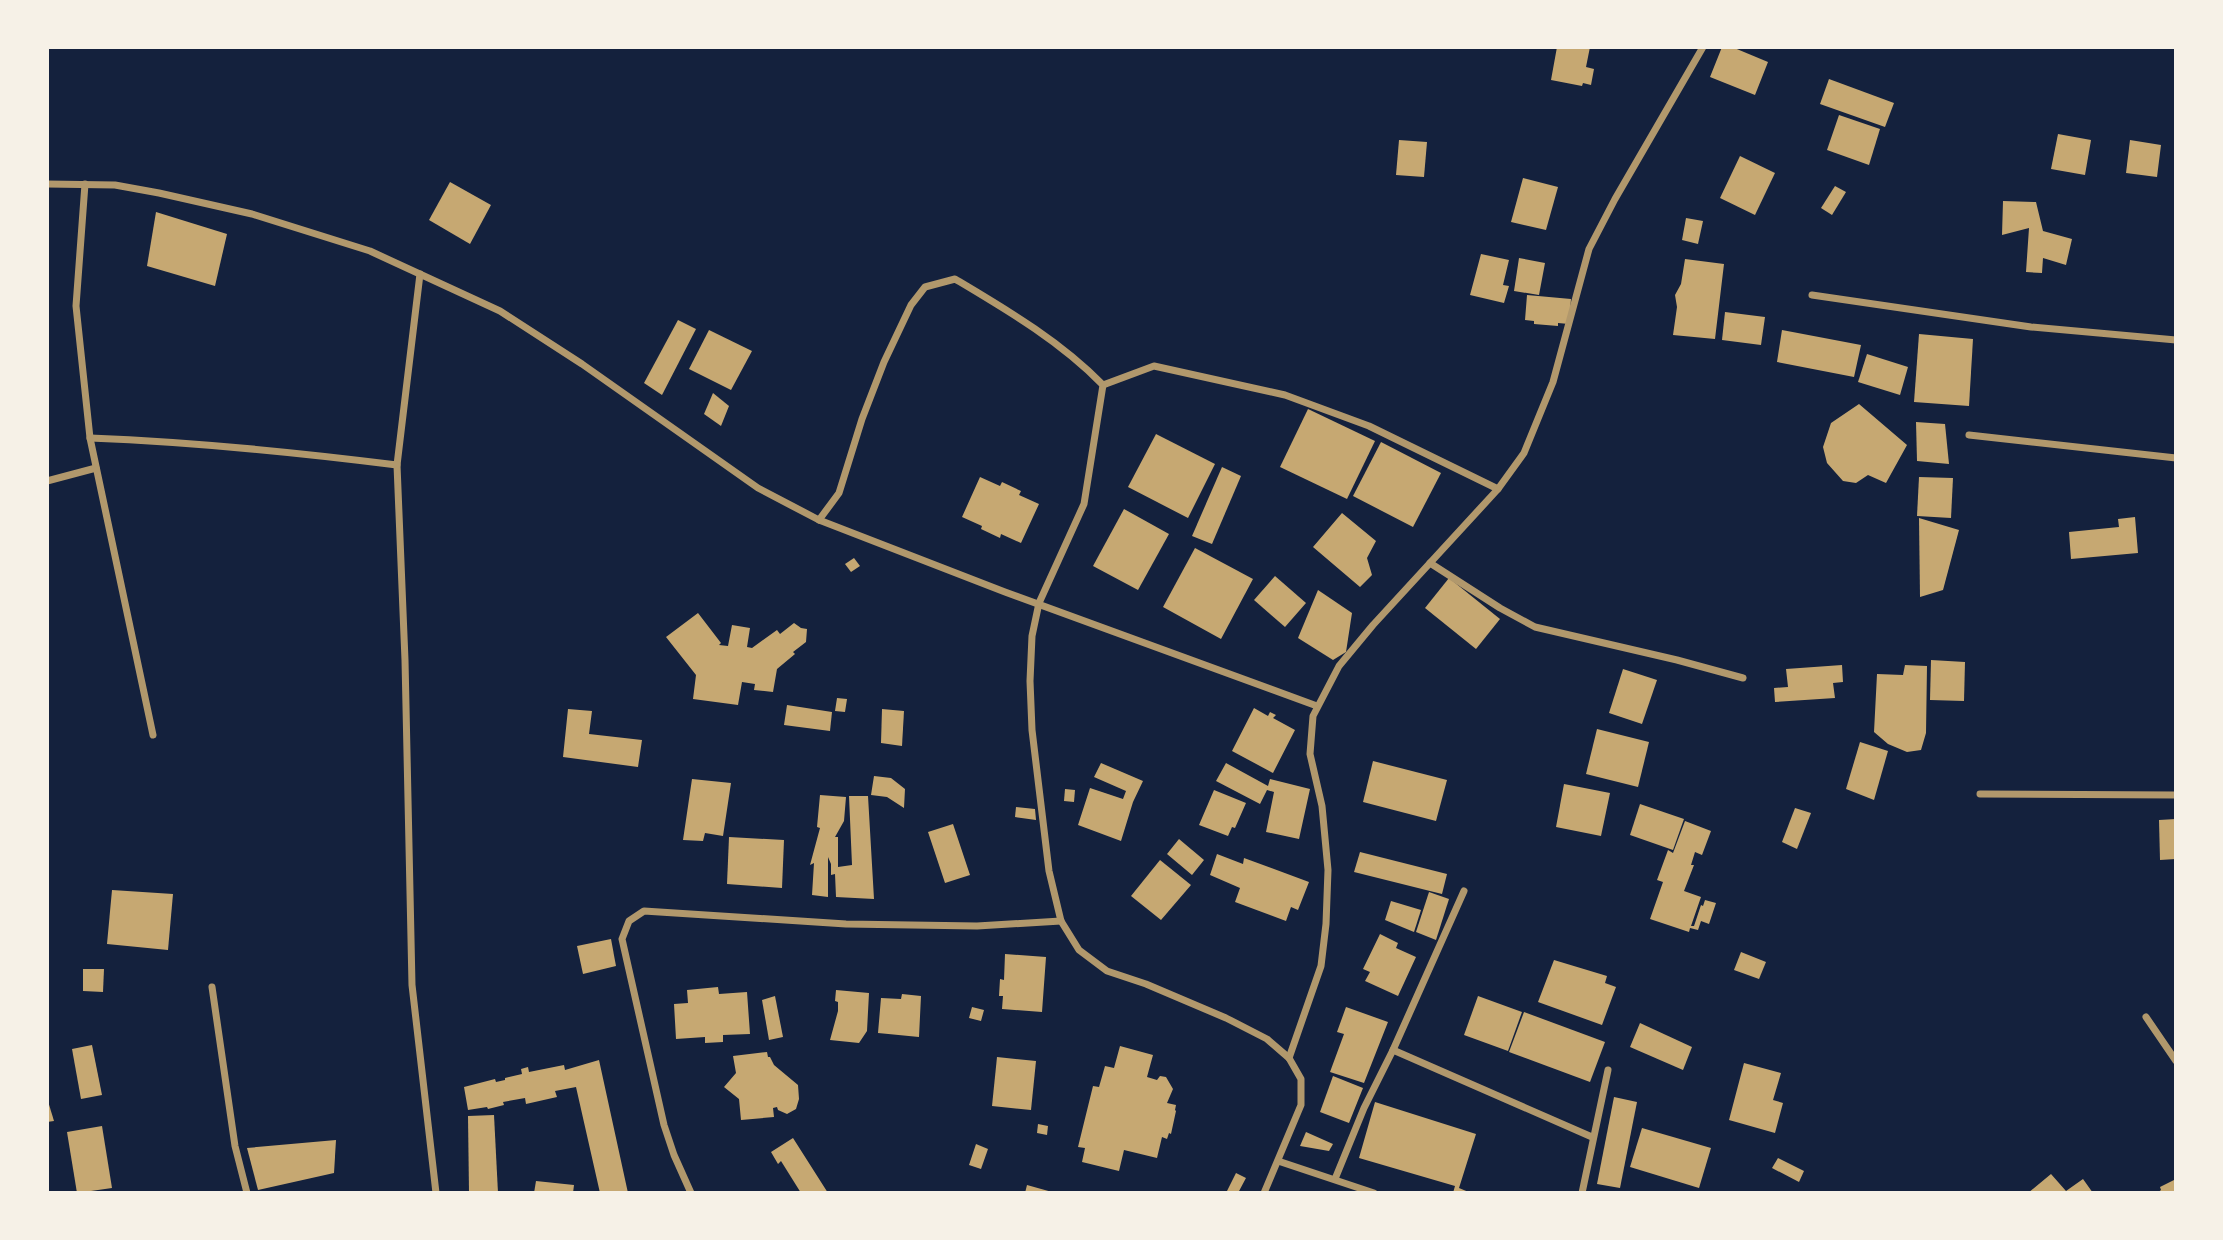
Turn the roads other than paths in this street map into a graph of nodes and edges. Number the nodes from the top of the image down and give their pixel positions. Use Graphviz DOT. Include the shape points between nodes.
graph roads {
  1 [pos="1703,47"];
  2 [pos="47,184"];
  3 [pos="85,184"];
  4 [pos="420,274"];
  5 [pos="1812,295"];
  6 [pos="2176,340"];
  7 [pos="1103,385"];
  8 [pos="1969,435"];
  9 [pos="90,438"];
  10 [pos="2176,458"];
  11 [pos="397,465"];
  12 [pos="96,468"];
  13 [pos="47,481"];
  14 [pos="1497,489"];
  15 [pos="819,520"];
  16 [pos="1430,563"];
  17 [pos="1039,603"];
  18 [pos="1743,678"];
  19 [pos="1317,706"];
  20 [pos="153,735"];
  21 [pos="1980,794"];
  22 [pos="2176,796"];
  23 [pos="1464,891"];
  24 [pos="1061,921"];
  25 [pos="212,987"];
  26 [pos="2146,1017"];
  27 [pos="1394,1050"];
  28 [pos="1289,1058"];
  29 [pos="2176,1062"];
  30 [pos="1608,1070"];
  31 [pos="1592,1137"];
  32 [pos="1278,1161"];
  33 [pos="1335,1179"];
  34 [pos="247,1193"];
  35 [pos="436,1193"];
  36 [pos="691,1193"];
  37 [pos="1264,1193"];
  38 [pos="1374,1193"];
  39 [pos="1582,1193"];
  1 -- 14 [label="street" via="1589,249 1541,415 1524,453"];
  2 -- 3 [label="street"];
  3 -- 4 [label="street" via="115,185 252,214 370,251"];
  3 -- 9 [label="street" via="76,306"];
  4 -- 11 [label="street"];
  4 -- 15 [label="street" via="500,311 758,488"];
  5 -- 6 [label="street" via="2031,327"];
  7 -- 14 [label="street" via="1154,366 1285,395 1369,426"];
  7 -- 15 [label="street" via="1058,345 955,279 925,287 911,305 884,362 839,492"];
  7 -- 17 [label="street" via="1084,503"];
  8 -- 10 [label="street"];
  9 -- 11 [label="street" via="282,450"];
  9 -- 12 [label="street"];
  11 -- 35 [label="street" via="412,985"];
  12 -- 13 [label="street"];
  12 -- 20 [label="street"];
  14 -- 16 [label="street"];
  15 -- 17 [label="street"];
  16 -- 18 [label="street" via="1535,627"];
  16 -- 19 [label="street" via="1339,666"];
  17 -- 19 [label="street"];
  17 -- 24 [label="street" via="1032,636 1032,730 1049,871"];
  19 -- 28 [label="street" via="1312,716 1310,754 1322,806 1328,870 1326,924 1321,966"];
  21 -- 22 [label="street"];
  23 -- 27 [label="street"];
  24 -- 28 [label="street" via="1079,950 1107,971 1226,1018 1267,1039"];
  24 -- 36 [label="street" via="977,926 846,924 644,911 629,921 622,939 661,1112"];
  25 -- 34 [label="street" via="235,1146"];
  26 -- 29 [label="street"];
  27 -- 31 [label="street"];
  27 -- 33 [label="street"];
  28 -- 32 [label="street" via="1301,1079 1301,1105"];
  30 -- 31 [label="street"];
  31 -- 39 [label="street"];
  32 -- 33 [label="street"];
  32 -- 37 [label="street"];
  33 -- 38 [label="street"];
}
